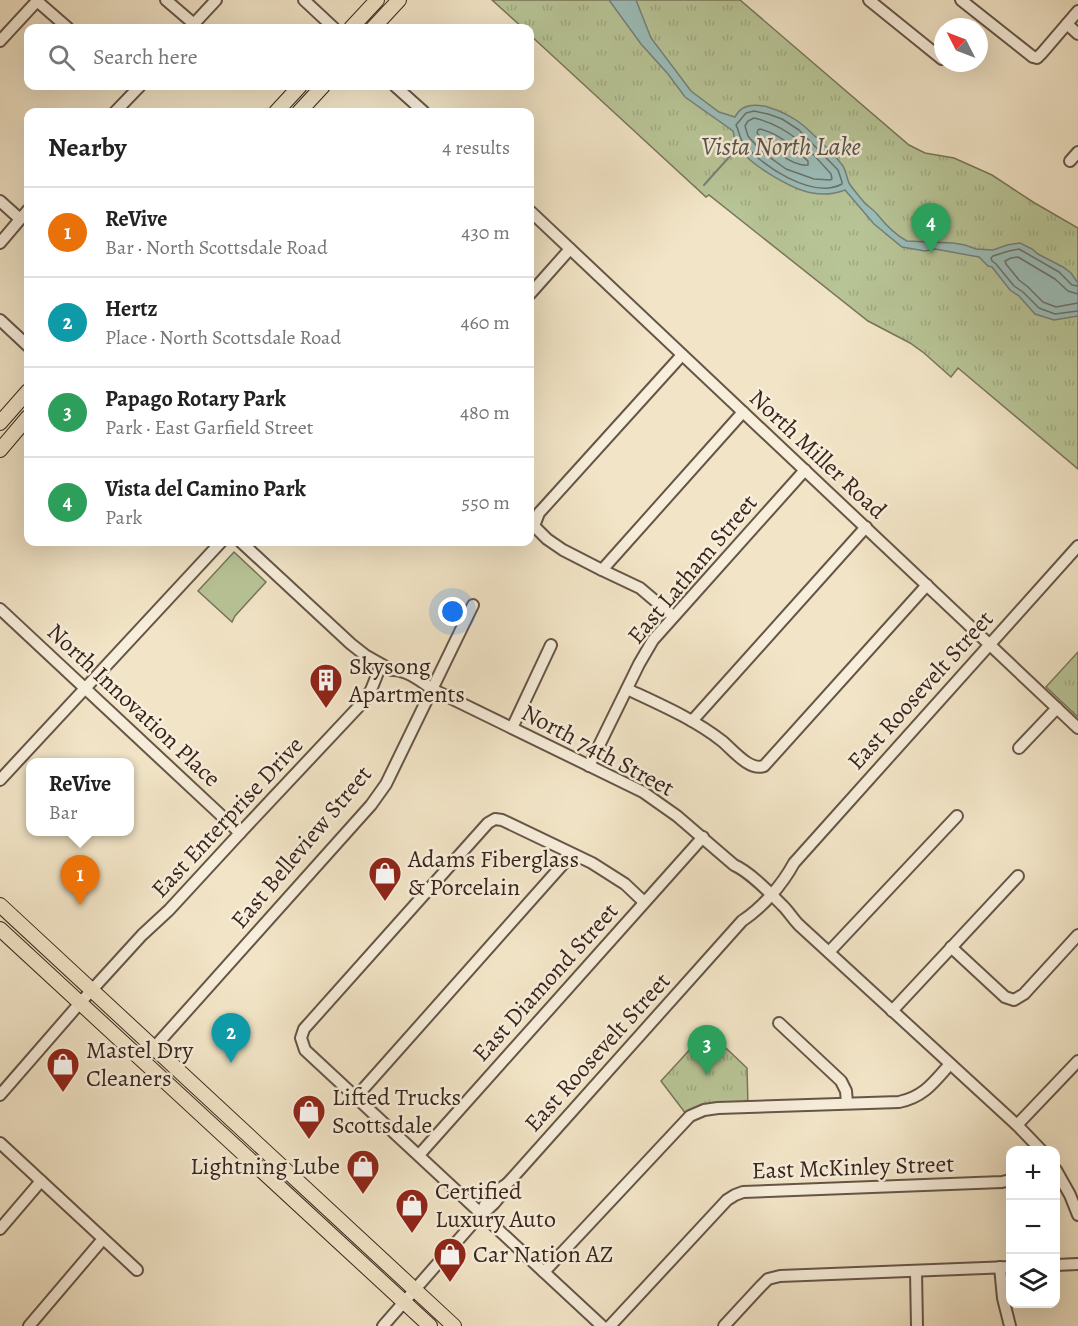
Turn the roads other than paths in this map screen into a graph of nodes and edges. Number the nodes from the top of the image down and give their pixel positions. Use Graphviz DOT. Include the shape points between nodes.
graph roads {
  1 [pos="166,0"];
  2 [pos="216,0"];
  3 [pos="303,0"];
  4 [pos="377,0"];
  5 [pos="399,0"];
  6 [pos="869,0"];
  7 [pos="37,1"];
  8 [pos="966,1"];
  9 [pos="1078,11"];
  10 [pos="63,24"];
  11 [pos="190,24"];
  12 [pos="194,24"];
  13 [pos="330,24"];
  14 [pos="355,24"];
  15 [pos="377,24"];
  16 [pos="1067,24"];
  17 [pos="1078,34"];
  18 [pos="0,41"];
  19 [pos="934,53"];
  20 [pos="133,90"];
  21 [pos="296,90"];
  22 [pos="318,90"];
  23 [pos="399,90"];
  24 [pos="118,108"];
  25 [pos="280,108"];
  26 [pos="303,108"];
  27 [pos="420,108"];
  28 [pos="1078,152"];
  29 [pos="1070,161"];
  30 [pos="0,201"];
  31 [pos="24,214"];
  32 [pos="534,215"];
  33 [pos="20,219"];
  34 [pos="0,243"];
  35 [pos="570,249"];
  36 [pos="534,290"];
  37 [pos="0,320"];
  38 [pos="24,342"];
  39 [pos="682,355"];
  40 [pos="24,396"];
  41 [pos="743,412"];
  42 [pos="24,422"];
  43 [pos="0,423"];
  44 [pos="0,450"];
  45 [pos="805,470"];
  46 [pos="866,527"];
  47 [pos="217,546"];
  48 [pos="245,546"];
  49 [pos="1078,546"];
  50 [pos="602,570"];
  51 [pos="927,585"];
  52 [pos="474,605"];
  53 [pos="0,609"];
  54 [pos="673,616"];
  55 [pos="551,645"];
  56 [pos="989,645"];
  57 [pos="386,667"];
  58 [pos="85,688"];
  59 [pos="627,688"];
  60 [pos="432,690"];
  61 [pos="1057,708"];
  62 [pos="692,721"];
  63 [pos="512,728"];
  64 [pos="1078,728"];
  65 [pos="1019,748"];
  66 [pos="589,766"];
  67 [pos="0,780"];
  68 [pos="957,816"];
  69 [pos="240,833"];
  70 [pos="703,837"];
  71 [pos="572,854"];
  72 [pos="1018,876"];
  73 [pos="765,894"];
  74 [pos="644,902"];
  75 [pos="0,905"];
  76 [pos="0,929"];
  77 [pos="1078,935"];
  78 [pos="951,947"];
  79 [pos="830,952"];
  80 [pos="92,990"];
  81 [pos="80,1003"];
  82 [pos="892,1011"];
  83 [pos="779,1023"];
  84 [pos="153,1048"];
  85 [pos="142,1060"];
  86 [pos="950,1064"];
  87 [pos="1077,1064"];
  88 [pos="0,1095"];
  89 [pos="357,1096"];
  90 [pos="847,1103"];
  91 [pos="1017,1125"];
  92 [pos="0,1143"];
  93 [pos="1037,1146"];
  94 [pos="419,1155"];
  95 [pos="1060,1177"];
  96 [pos="41,1181"];
  97 [pos="1006,1181"];
  98 [pos="481,1214"];
  99 [pos="1078,1215"];
  100 [pos="0,1230"];
  101 [pos="103,1239"];
  102 [pos="1078,1264"];
  103 [pos="1060,1265"];
  104 [pos="1005,1267"];
  105 [pos="137,1270"];
  106 [pos="916,1271"];
  107 [pos="544,1272"];
  108 [pos="415,1289"];
  109 [pos="404,1302"];
  110 [pos="29,1326"];
  111 [pos="383,1326"];
  112 [pos="430,1326"];
  113 [pos="454,1326"];
  114 [pos="602,1326"];
  115 [pos="610,1326"];
  116 [pos="724,1326"];
  117 [pos="917,1326"];
  118 [pos="1010,1326"];
  1 -- 11 [label="street"];
  2 -- 12 [label="street"];
  3 -- 13 [label="street"];
  4 -- 14 [label="main road"];
  5 -- 15 [label="main road"];
  6 -- 19 [label="street"];
  7 -- 10 [label="street"];
  7 -- 18 [label="street"];
  8 -- 16 [label="street" via="1037,58"];
  9 -- 16 [label="street"];
  16 -- 17 [label="street"];
  20 -- 24 [label="street"];
  21 -- 25 [label="main road"];
  22 -- 26 [label="main road"];
  23 -- 27 [label="street"];
  28 -- 29 [label="street"];
  30 -- 33 [label="street"];
  31 -- 33 [label="street"];
  32 -- 35 [label="street, North Miller Road"];
  33 -- 34 [label="street"];
  35 -- 36 [label="street"];
  35 -- 39 [label="street, North Miller Road"];
  37 -- 38 [label="street"];
  39 -- 41 [label="street, North Miller Road"];
  39 -- 50 [label="street" via="539,513 534,526 547,540"];
  40 -- 43 [label="main road"];
  41 -- 45 [label="street, North Miller Road"];
  41 -- 50 [label="street"];
  42 -- 44 [label="main road"];
  45 -- 46 [label="street, North Miller Road"];
  45 -- 54 [label="street, East Latham Street"];
  46 -- 51 [label="street, North Miller Road"];
  46 -- 62 [label="street"];
  47 -- 58 [label="street"];
  48 -- 57 [label="street, North 74th Street" via="345,639"];
  49 -- 56 [label="street, East Roosevelt Street"];
  50 -- 54 [label="street" via="640,588"];
  51 -- 56 [label="street, North Miller Road"];
  51 -- 62 [label="street" via="764,766 749,764"];
  52 -- 60 [label="street, East Belleview Street"];
  53 -- 58 [label="street, North Innovation Place"];
  54 -- 59 [label="street, East Latham Street" via="653,640"];
  55 -- 63 [label="street"];
  56 -- 61 [label="street, North Miller Road"];
  56 -- 73 [label="street, East Roosevelt Street"];
  57 -- 60 [label="street, North 74th Street" via="396,676"];
  57 -- 69 [label="street, East Enterprise Drive" via="364,701"];
  58 -- 67 [label="street"];
  58 -- 69 [label="street, North Innovation Place"];
  59 -- 62 [label="street"];
  59 -- 66 [label="street, East Latham Street"];
  60 -- 63 [label="street, North 74th Street"];
  60 -- 84 [label="street, East Belleview Street" via="372,805"];
  61 -- 64 [label="street, North Miller Road"];
  61 -- 65 [label="street"];
  63 -- 66 [label="street, North 74th Street"];
  66 -- 70 [label="street, North 74th Street" via="643,792"];
  68 -- 79 [label="street"];
  69 -- 80 [label="street, East Enterprise Drive"];
  70 -- 73 [label="street, North 74th Street" via="743,869"];
  70 -- 74 [label="street, East Diamond Street"];
  71 -- 74 [label="street" via="612,875"];
  71 -- 89 [label="street"];
  71 -- 89 [label="street" via="502,820 488,823 304,1029 301,1038 306,1050"];
  72 -- 78 [label="street"];
  73 -- 79 [label="street, North 74th Street" via="781,913 793,918"];
  73 -- 98 [label="street, East Roosevelt Street" via="507,1184 485,1202"];
  74 -- 94 [label="street, East Diamond Street"];
  75 -- 80 [label="main road"];
  76 -- 81 [label="main road"];
  77 -- 78 [label="street" via="1014,1000 1005,998"];
  78 -- 82 [label="street"];
  79 -- 82 [label="street, North 74th Street"];
  80 -- 81 [label="street"];
  80 -- 84 [label="main road"];
  81 -- 85 [label="main road"];
  81 -- 88 [label="street"];
  82 -- 86 [label="street, North 74th Street"];
  83 -- 90 [label="street" via="841,1081"];
  84 -- 85 [label="street, East Belleview Street"];
  84 -- 108 [label="main road"];
  85 -- 109 [label="main road"];
  86 -- 90 [label="street" via="933,1084 910,1100"];
  86 -- 91 [label="street, North 74th Street"];
  87 -- 91 [label="street"];
  89 -- 94 [label="street"];
  90 -- 107 [label="street" via="718,1108 690,1116"];
  91 -- 93 [label="street, North 74th Street"];
  92 -- 96 [label="street"];
  94 -- 98 [label="street"];
  95 -- 99 [label="street"];
  96 -- 100 [label="street"];
  96 -- 101 [label="street"];
  97 -- 115 [label="street, East McKinley Street" via="742,1192 727,1200"];
  98 -- 107 [label="street"];
  98 -- 108 [label="street, East Roosevelt Street"];
  101 -- 105 [label="street"];
  101 -- 110 [label="street"];
  102 -- 103 [label="street"];
  104 -- 106 [label="street"];
  104 -- 118 [label="street" via="1003,1298"];
  106 -- 116 [label="street" via="774,1277"];
  106 -- 117 [label="street"];
  107 -- 114 [label="street"];
  108 -- 109 [label="street, East Roosevelt Street"];
  108 -- 113 [label="main road"];
  109 -- 111 [label="street, East Roosevelt Street"];
  109 -- 112 [label="main road"];
}
